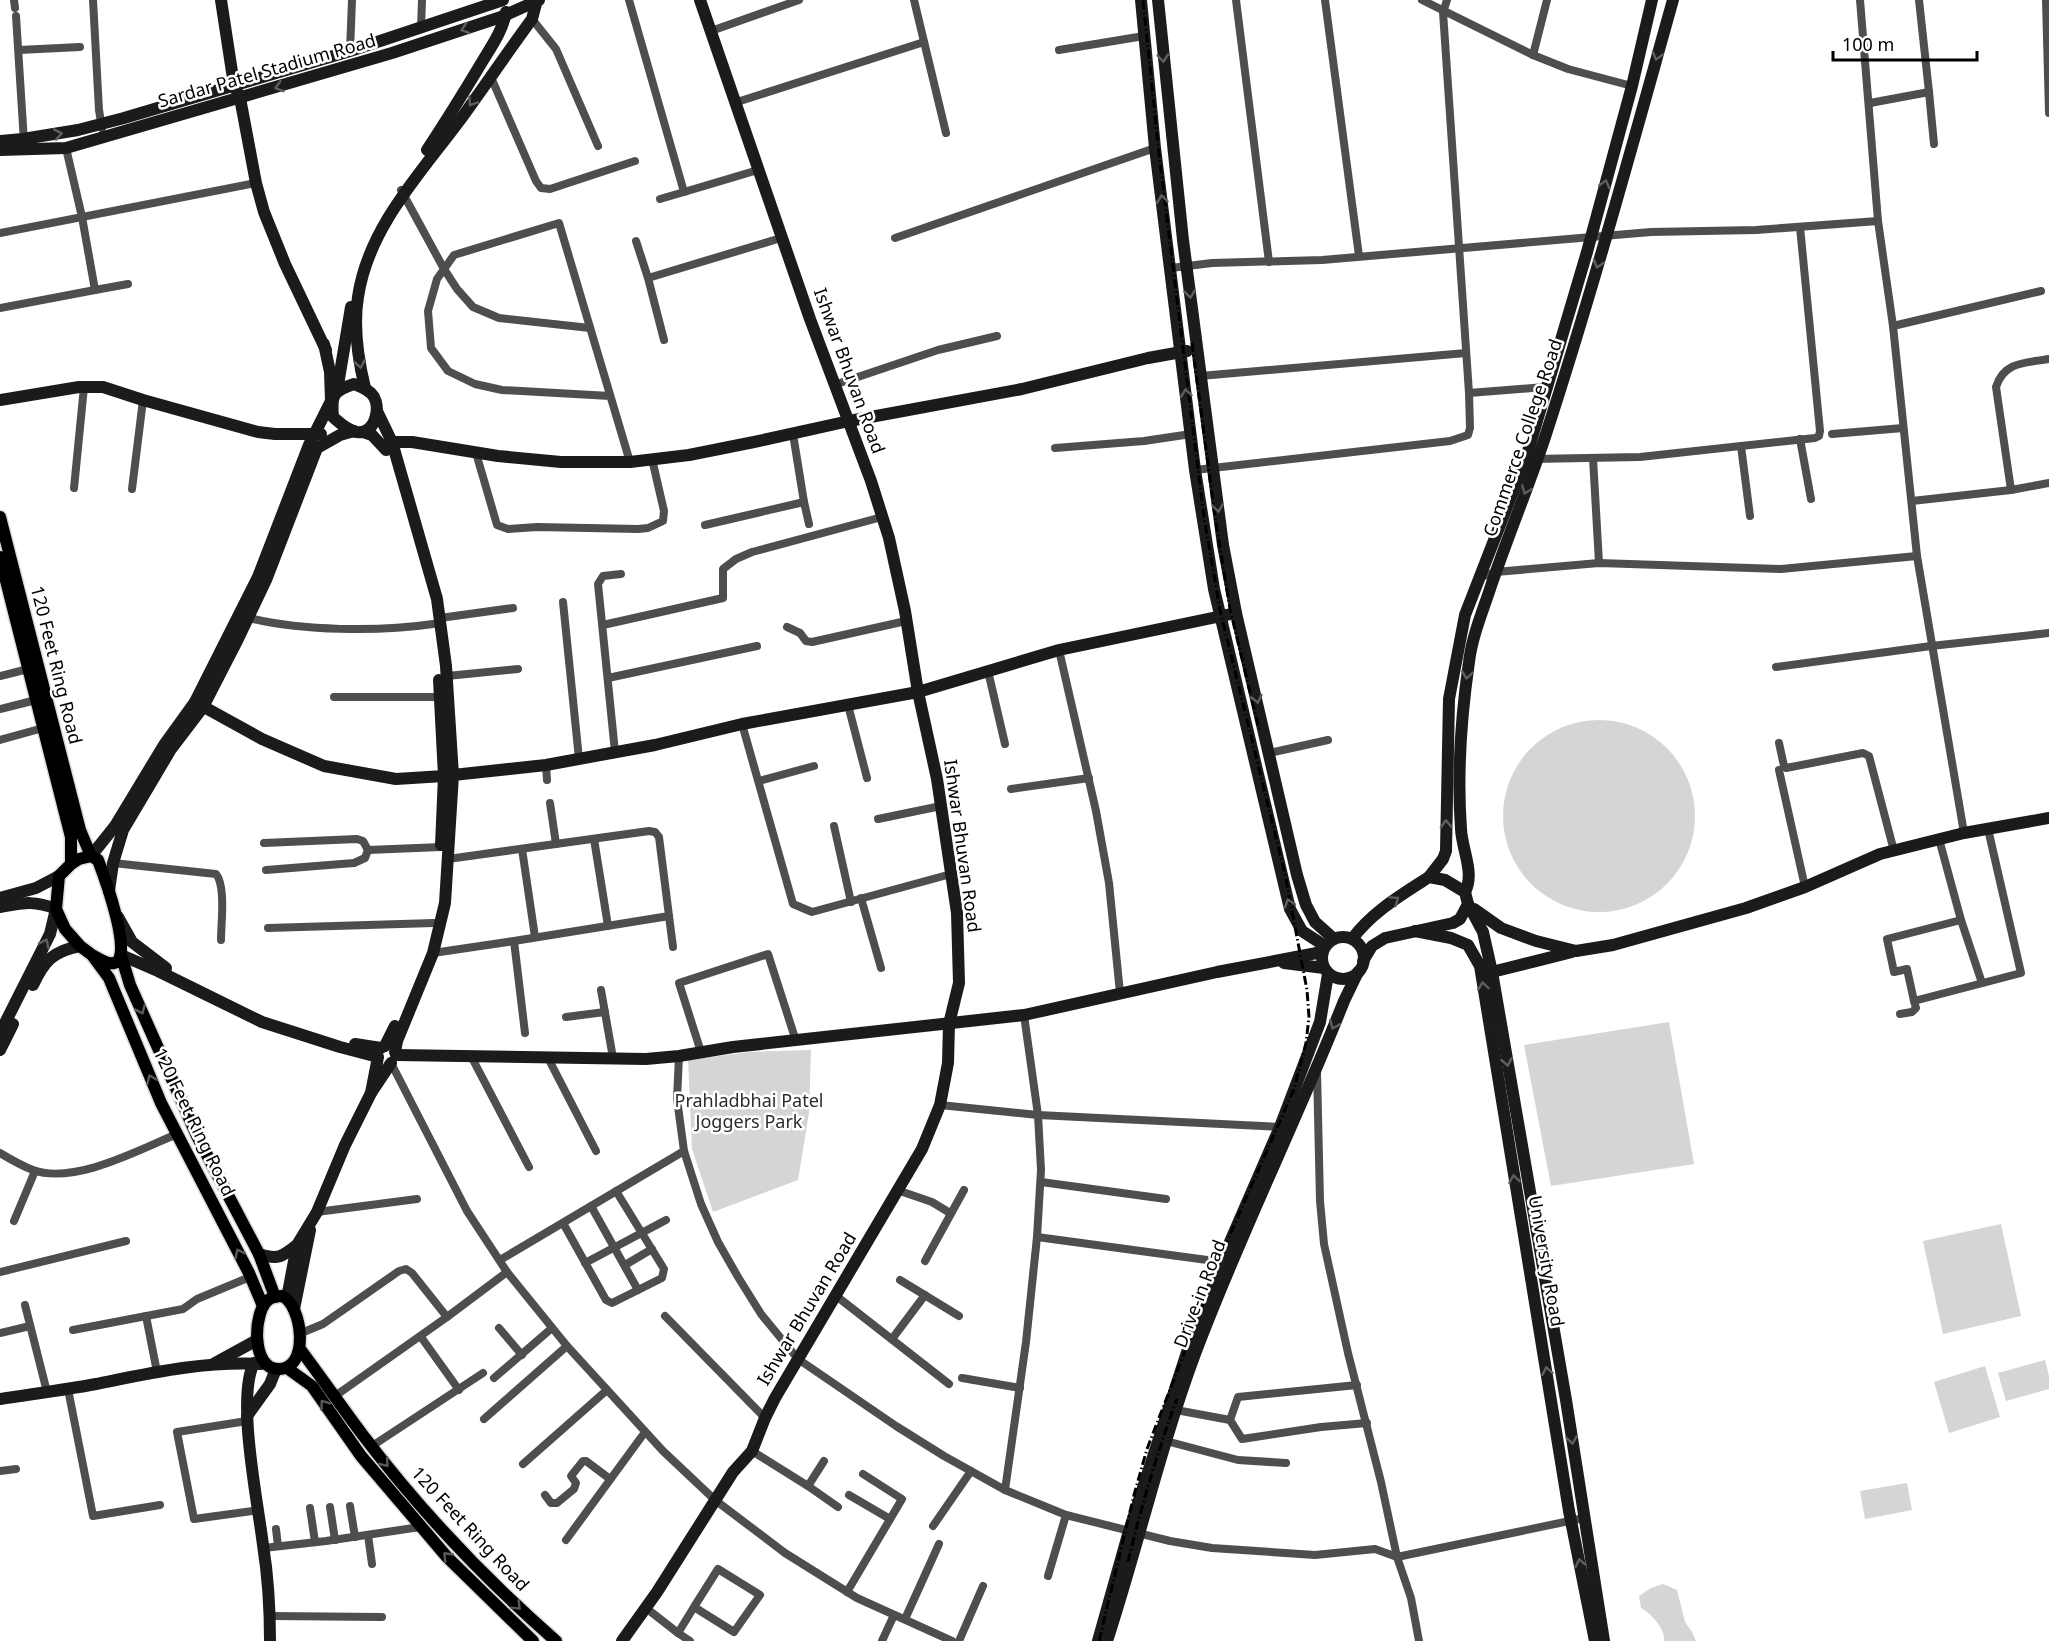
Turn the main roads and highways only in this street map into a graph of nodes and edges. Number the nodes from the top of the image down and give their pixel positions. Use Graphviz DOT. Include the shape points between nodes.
graph roads {
  1 [pos="0,517"];
  2 [pos="0,557"];
  3 [pos="91,856"];
  4 [pos="70,864"];
  5 [pos="92,955"];
  6 [pos="121,955"];
  7 [pos="281,1297"];
  8 [pos="263,1306"];
  9 [pos="300,1348"];
  10 [pos="271,1366"];
  11 [pos="533,1641"];
  12 [pos="556,1641"];
  1 -- 3 [label="main road, 120 Feet Ring Road" via="80,830"];
  2 -- 4 [label="main road, 120 Feet Ring Road" via="71,837"];
  3 -- 4 [label="main road"];
  3 -- 6 [label="main road, 120 Feet Ring Road" via="98,860 109,891"];
  4 -- 5 [label="main road" via="59,876 56,909 65,929"];
  5 -- 6 [label="main road" via="113,964"];
  8 -- 5 [label="main road, 120 Feet Ring Road, one-way" via="161,1102 109,978"];
  6 -- 7 [label="main road, 120 Feet Ring Road, one-way" via="130,985 197,1136"];
  7 -- 8 [label="main road" via="268,1300"];
  7 -- 9 [label="main road" via="294,1309"];
  8 -- 10 [label="main road" via="257,1340 261,1357"];
  9 -- 10 [label="main road" via="294,1362"];
  9 -- 12 [label="main road, 120 Feet Ring Road, one-way" via="421,1505 479,1568"];
  11 -- 10 [label="main road, 120 Feet Ring Road, one-way" via="420,1527 361,1456 312,1386 299,1376"];
}
